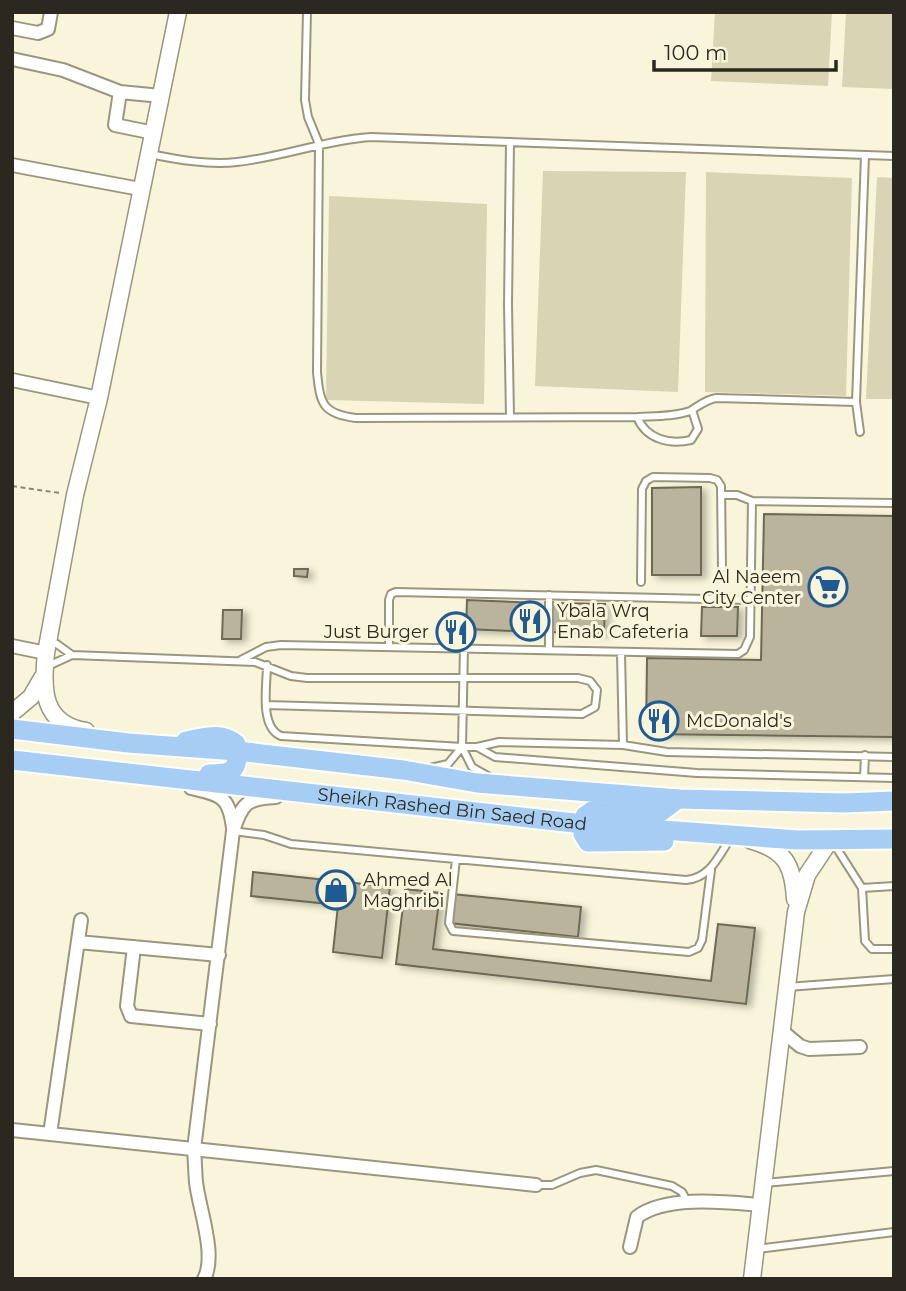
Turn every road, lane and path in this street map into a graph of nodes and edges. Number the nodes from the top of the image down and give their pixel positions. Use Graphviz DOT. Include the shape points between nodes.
graph roads {
  1 [pos="51,12"];
  2 [pos="178,12"];
  3 [pos="307,12"];
  4 [pos="12,28"];
  5 [pos="12,59"];
  6 [pos="120,92"];
  7 [pos="161,96"];
  8 [pos="154,133"];
  9 [pos="510,142"];
  10 [pos="319,144"];
  11 [pos="149,154"];
  12 [pos="865,155"];
  13 [pos="894,156"];
  14 [pos="12,165"];
  15 [pos="141,188"];
  16 [pos="12,380"];
  17 [pos="99,398"];
  18 [pos="856,402"];
  19 [pos="692,410"];
  20 [pos="510,417"];
  21 [pos="637,417"];
  22 [pos="860,432"];
  23 [pos="12,486"];
  24 [pos="75,495"];
  25 [pos="721,495"];
  26 [pos="752,501"];
  27 [pos="894,503"];
  28 [pos="722,568"];
  29 [pos="641,582"];
  30 [pos="549,595"];
  31 [pos="751,600"];
  32 [pos="50,631"];
  33 [pos="12,646"];
  34 [pos="389,647"];
  35 [pos="464,648"];
  36 [pos="549,650"];
  37 [pos="621,653"];
  38 [pos="72,655"];
  39 [pos="239,661"];
  40 [pos="267,665"];
  41 [pos="44,666"];
  42 [pos="464,679"];
  43 [pos="267,705"];
  44 [pos="463,712"];
  45 [pos="12,713"];
  46 [pos="12,729"];
  47 [pos="128,743"];
  48 [pos="623,745"];
  49 [pos="461,747"];
  50 [pos="477,747"];
  51 [pos="237,751"];
  52 [pos="865,755"];
  53 [pos="894,757"];
  54 [pos="12,760"];
  55 [pos="35,762"];
  56 [pos="12,766"];
  57 [pos="403,770"];
  58 [pos="159,775"];
  59 [pos="864,777"];
  60 [pos="894,778"];
  61 [pos="562,790"];
  62 [pos="318,793"];
  63 [pos="678,799"];
  64 [pos="894,801"];
  65 [pos="583,824"];
  66 [pos="233,831"];
  67 [pos="733,835"];
  68 [pos="831,839"];
  69 [pos="894,839"];
  70 [pos="456,859"];
  71 [pos="712,867"];
  72 [pos="894,886"];
  73 [pos="862,888"];
  74 [pos="796,912"];
  75 [pos="81,920"];
  76 [pos="78,942"];
  77 [pos="134,947"];
  78 [pos="894,949"];
  79 [pos="219,955"];
  80 [pos="894,979"];
  81 [pos="787,987"];
  82 [pos="210,1024"];
  83 [pos="782,1031"];
  84 [pos="860,1047"];
  85 [pos="12,1130"];
  86 [pos="50,1135"];
  87 [pos="194,1149"];
  88 [pos="894,1171"];
  89 [pos="763,1184"];
  90 [pos="537,1185"];
  91 [pos="687,1203"];
  92 [pos="760,1205"];
  93 [pos="894,1231"];
  94 [pos="631,1247"];
  95 [pos="755,1250"];
  96 [pos="204,1279"];
  97 [pos="752,1279"];
  1 -- 4 [label="street" via="48,29 38,33"];
  2 -- 7 [label="street"];
  3 -- 10 [label="lane" via="305,100"];
  5 -- 6 [label="street"];
  6 -- 7 [label="street"];
  6 -- 8 [label="street" via="115,125"];
  7 -- 8 [label="street"];
  8 -- 11 [label="street"];
  9 -- 10 [label="lane" via="371,137"];
  9 -- 12 [label="lane"];
  9 -- 20 [label="lane"];
  10 -- 11 [label="lane" via="237,162"];
  10 -- 20 [label="lane" via="320,398 340,416 356,418"];
  11 -- 15 [label="street"];
  12 -- 13 [label="lane"];
  12 -- 18 [label="lane"];
  14 -- 15 [label="street"];
  15 -- 17 [label="street"];
  16 -- 17 [label="street"];
  17 -- 24 [label="street"];
  18 -- 19 [label="lane" via="716,398"];
  18 -- 22 [label="lane"];
  19 -- 21 [label="lane"];
  19 -- 21 [label="lane" via="698,429 691,440 675,444 652,435"];
  20 -- 21 [label="lane"];
  23 -- 24 [label="path"];
  24 -- 32 [label="street"];
  25 -- 26 [label="lane"];
  25 -- 28 [label="lane"];
  25 -- 29 [label="lane" via="720,484 713,478 653,477 646,481 642,489"];
  26 -- 27 [label="lane"];
  26 -- 31 [label="lane"];
  30 -- 31 [label="lane"];
  30 -- 34 [label="lane" via="393,593"];
  30 -- 36 [label="lane"];
  31 -- 37 [label="lane" via="750,638 738,654"];
  32 -- 38 [label="lane" via="54,642"];
  32 -- 41 [label="street"];
  33 -- 41 [label="street"];
  34 -- 35 [label="lane"];
  34 -- 39 [label="lane" via="281,645"];
  35 -- 36 [label="lane"];
  35 -- 42 [label="lane"];
  36 -- 37 [label="lane"];
  37 -- 48 [label="lane"];
  38 -- 39 [label="lane"];
  38 -- 41 [label="lane"];
  39 -- 40 [label="lane"];
  40 -- 42 [label="lane" via="307,678"];
  40 -- 43 [label="lane"];
  41 -- 45 [label="street" via="31,697"];
  41 -- 47 [label="street" via="47,701 64,724"];
  42 -- 44 [label="lane"];
  42 -- 44 [label="lane" via="578,678 590,681 597,690 595,707 582,714"];
  43 -- 44 [label="lane"];
  43 -- 49 [label="lane" via="269,727 281,736"];
  44 -- 49 [label="lane"];
  46 -- 47 [label="main road, Sheikh Rashed Bin Saed Road"];
  47 -- 51 [label="main road, Sheikh Rashed Bin Saed Road"];
  48 -- 50 [label="lane" via="499,743"];
  48 -- 52 [label="lane" via="667,752"];
  49 -- 50 [label="lane"];
  49 -- 57 [label="lane" via="448,764"];
  49 -- 61 [label="lane" via="471,767 487,776"];
  50 -- 59 [label="lane" via="495,757 697,773"];
  51 -- 57 [label="main road, Sheikh Rashed Bin Saed Road"];
  51 -- 58 [label="main road" via="238,760 228,774"];
  52 -- 53 [label="lane"];
  52 -- 59 [label="lane"];
  54 -- 55 [label="main road, Sheikh Rashed Bin Saed Road"];
  55 -- 56 [label="street"];
  55 -- 58 [label="main road, Sheikh Rashed Bin Saed Road"];
  57 -- 61 [label="main road, Sheikh Rashed Bin Saed Road" via="477,783"];
  58 -- 62 [label="main road, Sheikh Rashed Bin Saed Road"];
  58 -- 66 [label="street" via="221,797 230,809"];
  59 -- 60 [label="lane"];
  61 -- 63 [label="main road, Sheikh Rashed Bin Saed Road"];
  62 -- 65 [label="main road, Sheikh Rashed Bin Saed Road"];
  62 -- 66 [label="street" via="251,800 240,810"];
  63 -- 64 [label="main road, Sheikh Rashed Bin Saed Road"];
  63 -- 65 [label="main road" via="651,815 589,811"];
  65 -- 67 [label="main road, Sheikh Rashed Bin Saed Road"];
  66 -- 70 [label="lane" via="291,844"];
  66 -- 79 [label="street"];
  67 -- 68 [label="main road, Sheikh Rashed Bin Saed Road"];
  67 -- 71 [label="lane"];
  67 -- 74 [label="street" via="777,851 788,862 794,876"];
  68 -- 69 [label="main road, Sheikh Rashed Bin Saed Road"];
  68 -- 73 [label="lane"];
  68 -- 74 [label="street" via="807,875"];
  70 -- 71 [label="lane" via="686,880 701,877"];
  70 -- 71 [label="lane" via="449,923 453,931 689,952 702,940"];
  72 -- 73 [label="lane"];
  73 -- 78 [label="lane" via="865,941 872,949"];
  74 -- 81 [label="street"];
  75 -- 76 [label="street"];
  76 -- 77 [label="street"];
  76 -- 86 [label="street"];
  77 -- 79 [label="street"];
  77 -- 82 [label="street" via="127,1006 131,1016"];
  79 -- 82 [label="street"];
  80 -- 81 [label="lane"];
  81 -- 83 [label="street"];
  82 -- 87 [label="street"];
  83 -- 84 [label="street" via="809,1049"];
  83 -- 89 [label="street"];
  85 -- 86 [label="street"];
  86 -- 87 [label="street"];
  87 -- 90 [label="street"];
  87 -- 96 [label="street" via="208,1251 209,1270"];
  88 -- 89 [label="lane"];
  89 -- 92 [label="street"];
  90 -- 91 [label="lane" via="552,1185 596,1170 672,1186 682,1192"];
  91 -- 92 [label="street"];
  91 -- 94 [label="street" via="646,1209 637,1217"];
  92 -- 95 [label="street"];
  93 -- 95 [label="lane"];
  95 -- 97 [label="street"];
}
